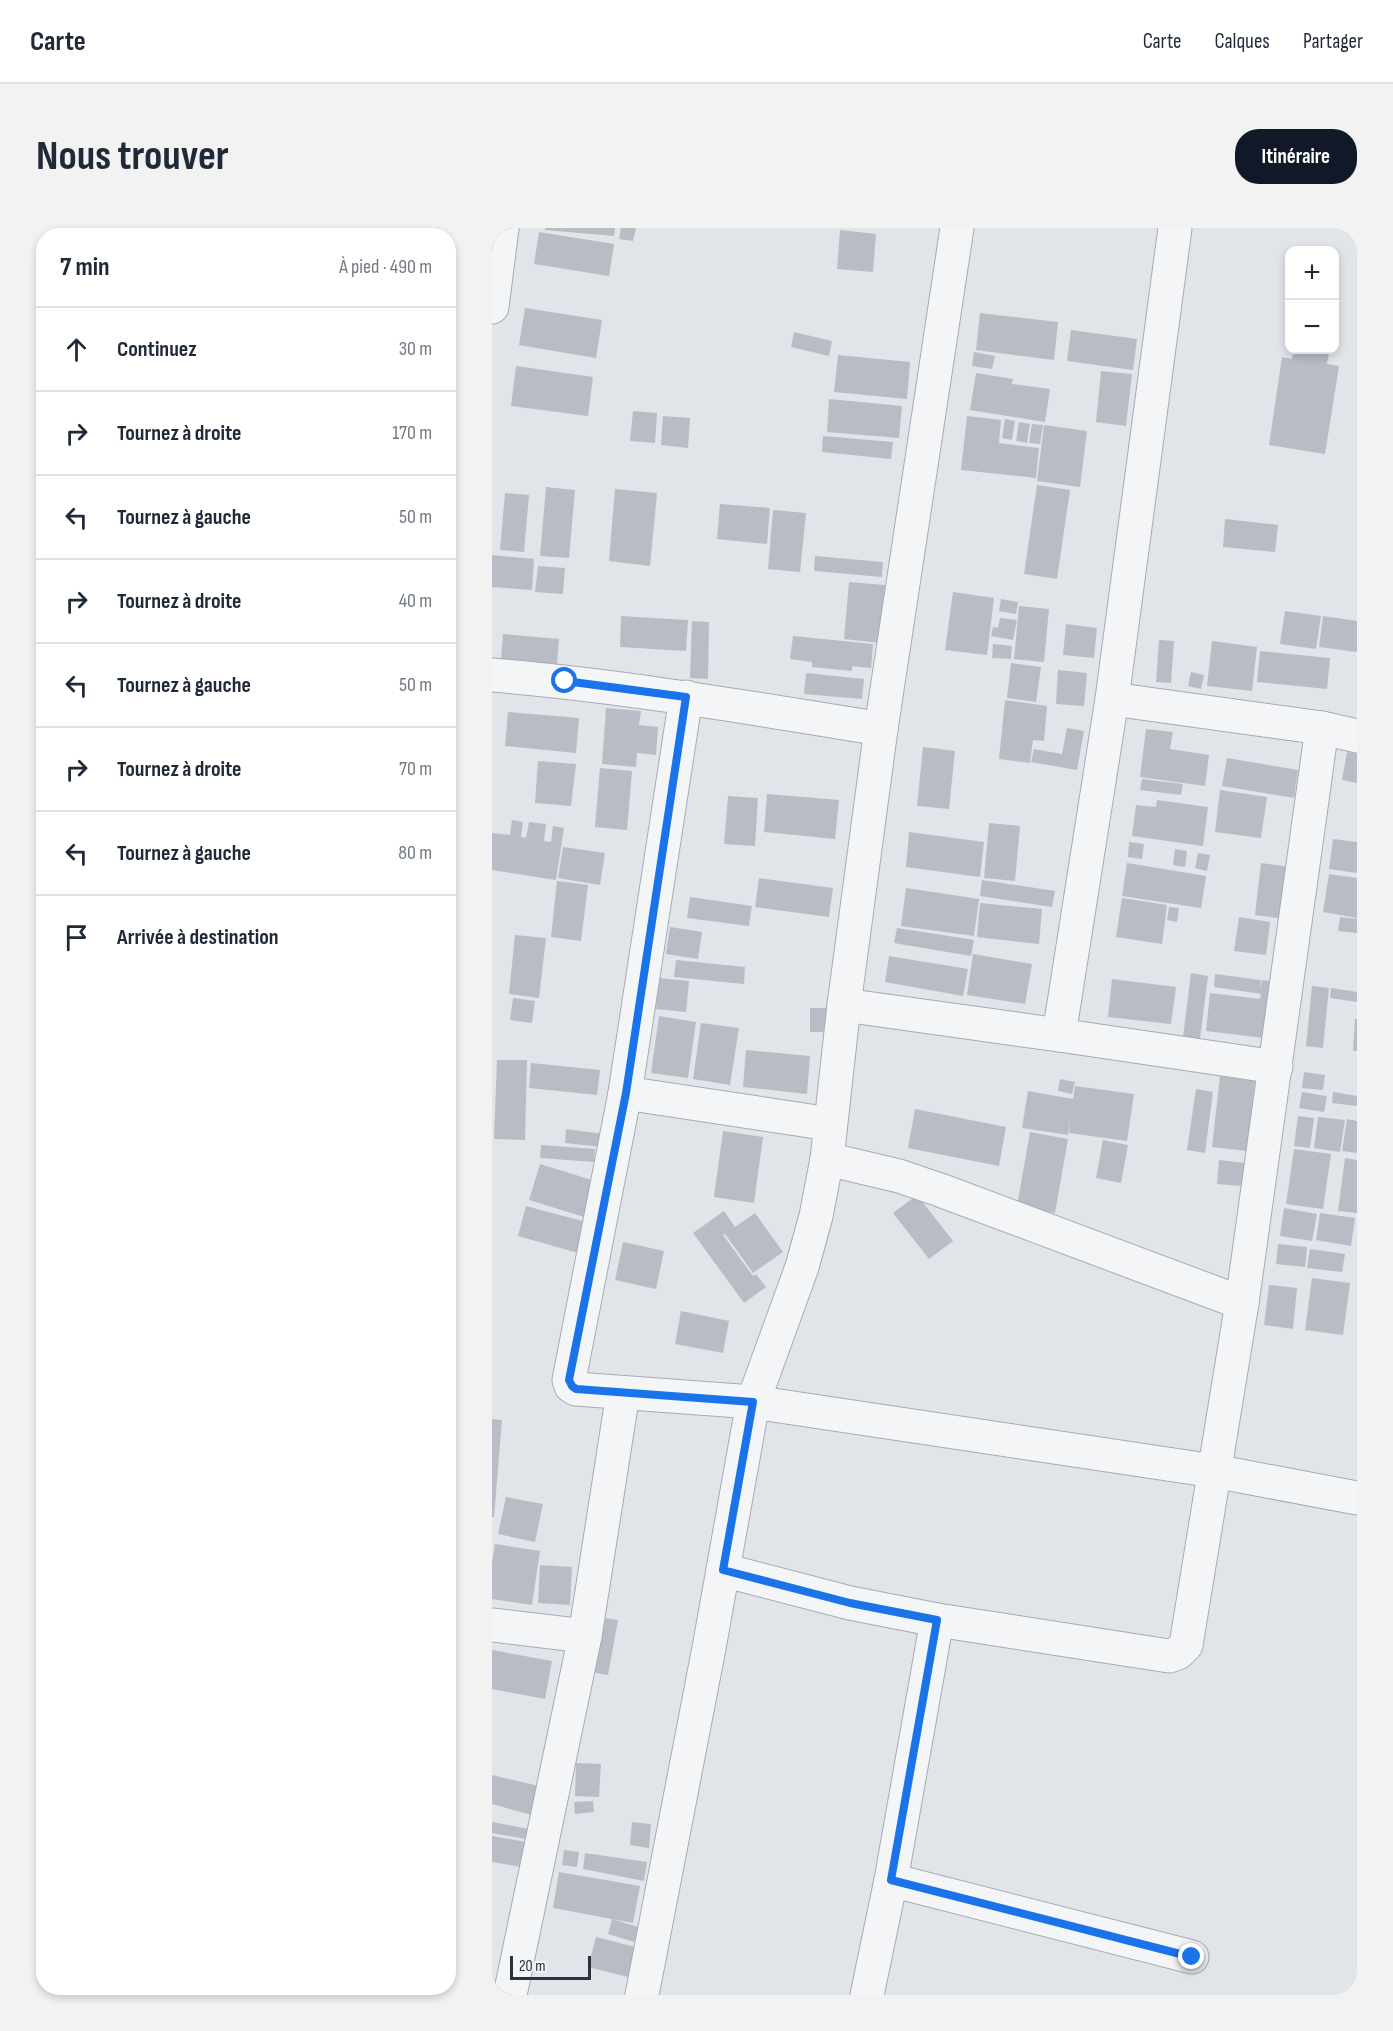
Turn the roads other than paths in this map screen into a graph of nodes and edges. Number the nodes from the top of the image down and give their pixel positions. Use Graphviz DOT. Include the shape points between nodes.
graph roads {
  1 [pos="502,228"];
  2 [pos="957,228"];
  3 [pos="1175,228"];
  4 [pos="492,307"];
  5 [pos="492,675"];
  6 [pos="686,697"];
  7 [pos="1112,699"];
  8 [pos="1322,728"];
  9 [pos="881,729"];
  10 [pos="1357,736"];
  11 [pos="844,1005"];
  12 [pos="1059,1035"];
  13 [pos="1275,1067"];
  14 [pos="626,1093"];
  15 [pos="830,1124"];
  16 [pos="827,1159"];
  17 [pos="1242,1303"];
  18 [pos="623,1393"];
  19 [pos="753,1402"];
  20 [pos="1214,1471"];
  21 [pos="1357,1498"];
  22 [pos="723,1570"];
  23 [pos="937,1620"];
  24 [pos="492,1625"];
  25 [pos="585,1636"];
  26 [pos="891,1880"];
  27 [pos="1192,1957"];
  28 [pos="510,1995"];
  29 [pos="642,1995"];
  30 [pos="867,1995"];
  1 -- 4 [label="street"];
  2 -- 9 [label="street"];
  3 -- 7 [label="street"];
  5 -- 6 [label="street"];
  6 -- 9 [label="street"];
  6 -- 14 [label="street"];
  7 -- 8 [label="street"];
  7 -- 12 [label="street"];
  8 -- 10 [label="street"];
  8 -- 13 [label="street"];
  9 -- 11 [label="street"];
  11 -- 12 [label="street"];
  11 -- 15 [label="street"];
  12 -- 13 [label="street"];
  13 -- 17 [label="street"];
  14 -- 15 [label="street"];
  14 -- 18 [label="street" via="569,1380 576,1389"];
  15 -- 16 [label="street"];
  16 -- 17 [label="street" via="940,1190"];
  16 -- 19 [label="street" via="802,1267"];
  17 -- 20 [label="street"];
  18 -- 19 [label="street"];
  18 -- 25 [label="street"];
  19 -- 20 [label="street"];
  19 -- 22 [label="street"];
  20 -- 21 [label="street"];
  20 -- 23 [label="street" via="1186,1645 1178,1653 1169,1656"];
  22 -- 23 [label="street" via="850,1603"];
  22 -- 29 [label="street"];
  23 -- 26 [label="street"];
  24 -- 25 [label="street"];
  25 -- 28 [label="street"];
  26 -- 27 [label="street"];
  26 -- 30 [label="street"];
}
